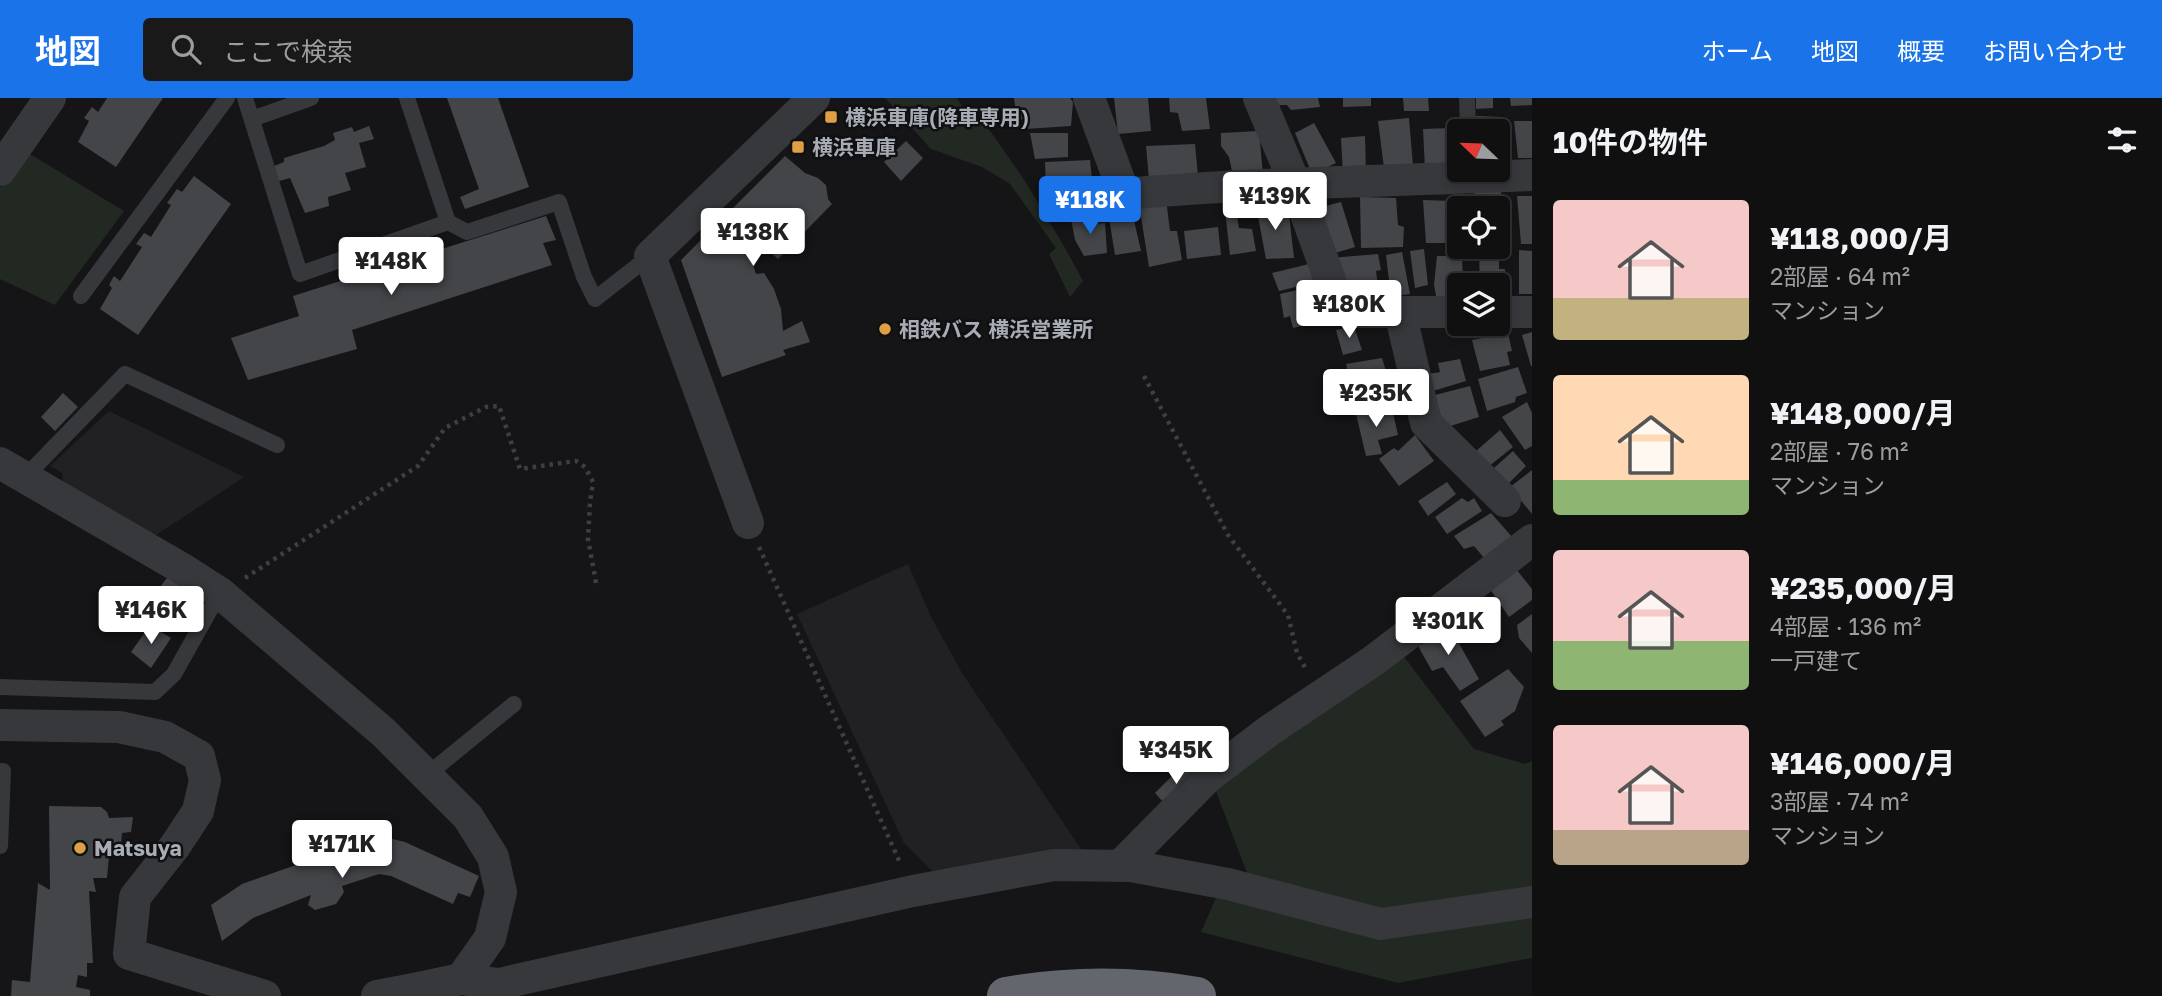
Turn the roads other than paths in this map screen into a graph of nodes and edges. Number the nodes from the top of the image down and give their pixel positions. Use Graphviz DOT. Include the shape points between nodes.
graph roads {
  1 [pos="50,98"];
  2 [pos="227,98"];
  3 [pos="245,98"];
  4 [pos="311,98"];
  5 [pos="407,98"];
  6 [pos="1089,98"];
  7 [pos="1259,98"];
  8 [pos="1466,98"];
  9 [pos="805,101"];
  10 [pos="252,119"];
  11 [pos="1467,119"];
  12 [pos="0,170"];
  13 [pos="1447,175"];
  14 [pos="1510,175"];
  15 [pos="1532,175"];
  16 [pos="1295,184"];
  17 [pos="1125,193"];
  18 [pos="1058,201"];
  19 [pos="448,222"];
  20 [pos="650,256"];
  21 [pos="81,296"];
  22 [pos="1400,312"];
  23 [pos="1447,312"];
  24 [pos="1510,312"];
  25 [pos="1532,312"];
  26 [pos="277,444"];
  27 [pos="12,470"];
  28 [pos="1505,501"];
  29 [pos="748,523"];
  30 [pos="1532,540"];
  31 [pos="221,594"];
  32 [pos="0,687"];
  33 [pos="514,704"];
  34 [pos="0,725"];
  35 [pos="0,771"];
  36 [pos="427,775"];
  37 [pos="0,846"];
  38 [pos="1120,866"];
  39 [pos="1532,902"];
  40 [pos="461,979"];
  41 [pos="419,992"];
  42 [pos="265,996"];
  43 [pos="377,996"];
  44 [pos="1006,996"];
  45 [pos="1197,996"];
  1 -- 12 [label="street"];
  2 -- 21 [label="lane"];
  3 -- 10 [label="lane"];
  4 -- 10 [label="lane"];
  5 -- 19 [label="lane"];
  6 -- 17 [label="street"];
  7 -- 16 [label="street"];
  8 -- 11 [label="lane"];
  9 -- 20 [label="street"];
  10 -- 19 [label="lane" via="300,274"];
  13 -- 16 [label="street"];
  14 -- 15 [label="street"];
  16 -- 17 [label="street"];
  16 -- 22 [label="street" via="1338,302 1351,312"];
  17 -- 18 [label="street"];
  19 -- 20 [label="lane" via="467,232 559,202 583,277 595,299"];
  20 -- 29 [label="street"];
  22 -- 23 [label="street"];
  22 -- 28 [label="street" via="1426,423"];
  24 -- 25 [label="street"];
  26 -- 27 [label="lane" via="125,374"];
  27 -- 31 [label="street"];
  30 -- 38 [label="street" via="1209,777"];
  31 -- 32 [label="lane" via="174,674 155,692"];
  31 -- 36 [label="street"];
  33 -- 36 [label="lane"];
  34 -- 42 [label="street" via="119,727 165,737 199,756 205,780 198,811 135,897 129,954"];
  35 -- 37 [label="lane"];
  36 -- 40 [label="street" via="468,817 493,857 501,892 490,939"];
  38 -- 39 [label="street" via="1228,884 1381,924"];
  38 -- 40 [label="street" via="1054,865 913,891 499,984"];
  40 -- 41 [label="street"];
  41 -- 43 [label="street"];
  44 -- 45 [label="highway" via="1097,988"];
}
